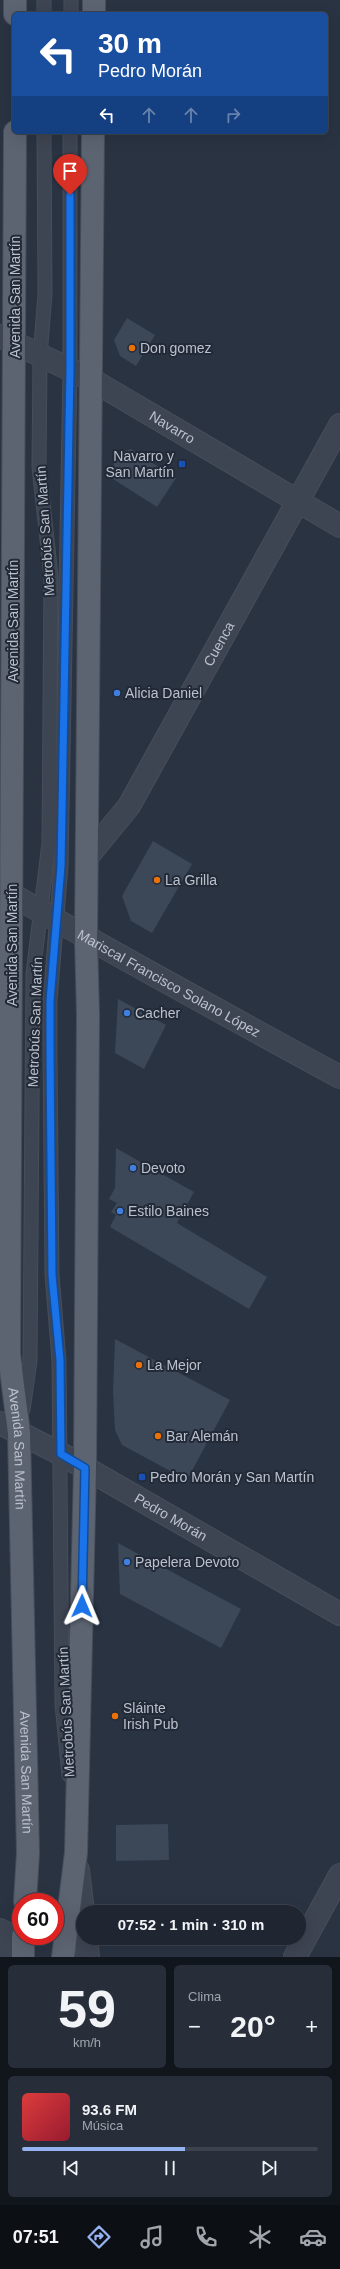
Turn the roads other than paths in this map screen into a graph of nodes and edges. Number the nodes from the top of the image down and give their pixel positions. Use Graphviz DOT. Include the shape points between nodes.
graph roads {
  1 [pos="15,0"];
  2 [pos="44,0"];
  3 [pos="71,0"];
  4 [pos="94,0"];
  5 [pos="15,12"];
  6 [pos="44,12"];
  7 [pos="71,12"];
  8 [pos="94,12"];
  9 [pos="15,134"];
  10 [pos="44,134"];
  11 [pos="70,134"];
  12 [pos="93,134"];
  13 [pos="7,340"];
  14 [pos="40,356"];
  15 [pos="70,370"];
  16 [pos="92,380"];
  17 [pos="340,425"];
  18 [pos="298,503"];
  19 [pos="340,526"];
  20 [pos="88,856"];
  21 [pos="6,892"];
  22 [pos="49,915"];
  23 [pos="86,938"];
  24 [pos="12,1013"];
  25 [pos="0,1034"];
  26 [pos="340,1077"];
  27 [pos="0,1423"];
  28 [pos="19,1433"];
  29 [pos="61,1454"];
  30 [pos="85,1468"];
  31 [pos="340,1614"];
  32 [pos="76,1853"];
  33 [pos="340,1875"];
  34 [pos="26,1893"];
  35 [pos="82,1905"];
  36 [pos="0,1930"];
  37 [pos="12,1938"];
  38 [pos="23,1945"];
  39 [pos="87,1945"];
  40 [pos="3,1957"];
  41 [pos="63,1957"];
  42 [pos="88,1957"];
  43 [pos="296,1957"];
  1 -- 5 [label="main road"];
  2 -- 6 [label="lane"];
  3 -- 7 [label="lane"];
  4 -- 8 [label="main road"];
  9 -- 13 [label="main road, Avenida San Martín"];
  10 -- 14 [label="lane, Metrobús San Martín" via="45,294"];
  11 -- 15 [label="lane, Metrobús San Martín"];
  12 -- 16 [label="main road"];
  13 -- 14 [label="street, Navarro"];
  13 -- 21 [label="main road, Avenida San Martín"];
  14 -- 15 [label="street, Navarro"];
  14 -- 22 [label="lane, Metrobús San Martín" via="39,467 51,576"];
  15 -- 16 [label="street, Navarro"];
  15 -- 22 [label="lane, Metrobús San Martín" via="61,866"];
  16 -- 18 [label="street, Navarro"];
  16 -- 20 [label="main road" via="89,472"];
  17 -- 18 [label="street, Cuenca"];
  18 -- 19 [label="street, Navarro"];
  18 -- 20 [label="street, Cuenca" via="129,806"];
  20 -- 23 [label="main road"];
  21 -- 22 [label="street, Mariscal Francisco Solano López"];
  21 -- 24 [label="main road, Avenida San Martín"];
  22 -- 23 [label="street, Mariscal Francisco Solano López"];
  22 -- 28 [label="lane, Metrobús San Martín" via="34,974 30,1361"];
  22 -- 29 [label="lane, Metrobús San Martín" via="52,1275 60,1360"];
  23 -- 26 [label="street, Mariscal Francisco Solano López"];
  23 -- 30 [label="main road" via="88,1023"];
  24 -- 25 [label="street"];
  24 -- 28 [label="main road, Avenida San Martín" via="9,1354"];
  27 -- 28 [label="street, Pedro Morán"];
  28 -- 29 [label="street, Pedro Morán"];
  28 -- 34 [label="main road, Avenida San Martín" via="28,1853"];
  29 -- 30 [label="street, Pedro Morán"];
  29 -- 32 [label="lane, Metrobús San Martín" via="62,1704"];
  30 -- 31 [label="street, Pedro Morán"];
  30 -- 32 [label="main road"];
  32 -- 35 [label="street"];
  32 -- 41 [label="main road"];
  33 -- 43 [label="street"];
  36 -- 37 [label="street"];
  38 -- 40 [label="street" via="3,1954"];
  39 -- 42 [label="street"];
}
